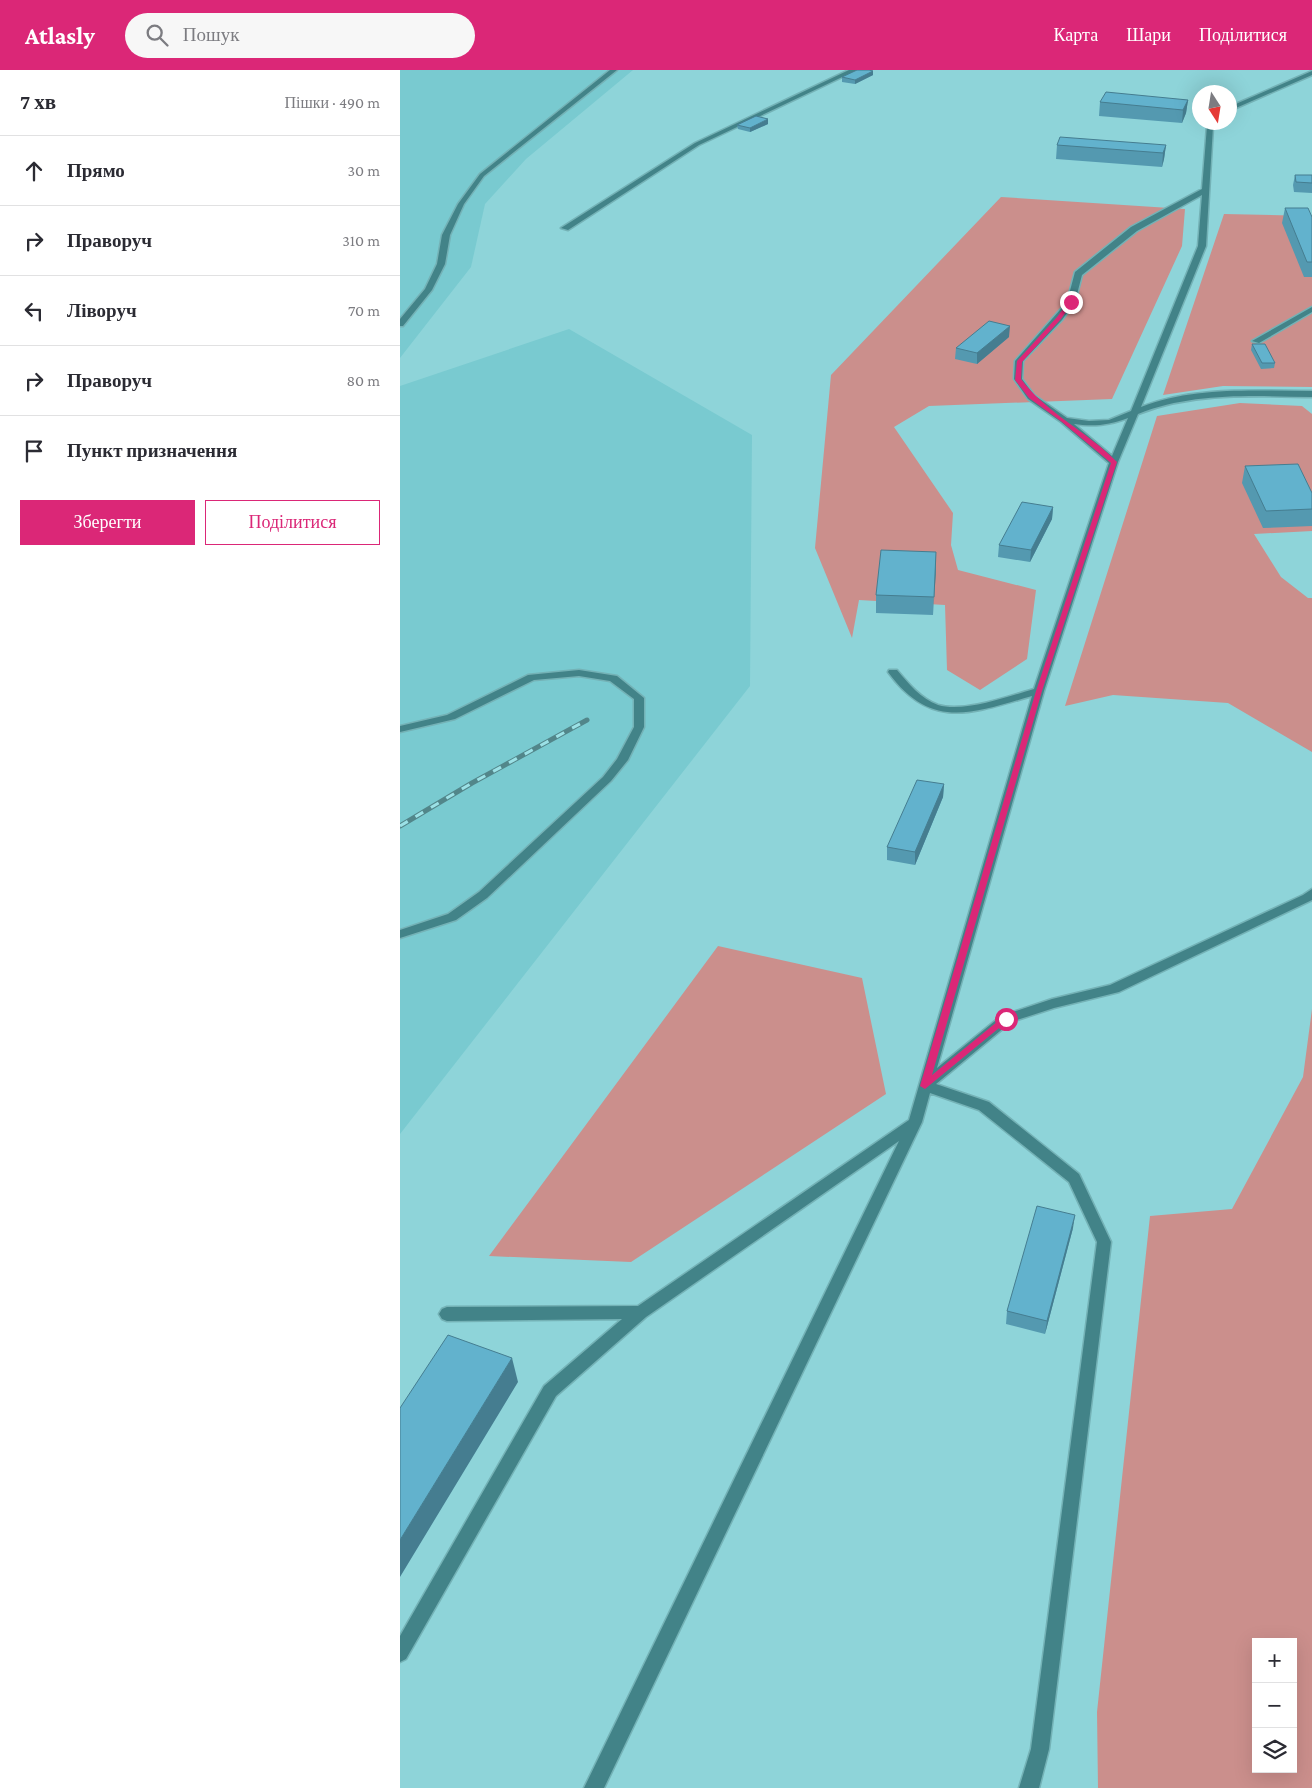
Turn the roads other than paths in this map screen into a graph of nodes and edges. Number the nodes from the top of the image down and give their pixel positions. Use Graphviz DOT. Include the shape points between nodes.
graph roads {
  1 [pos="614,70"];
  2 [pos="854,70"];
  3 [pos="1312,73"];
  4 [pos="1237,106"];
  5 [pos="1210,130"];
  6 [pos="1206,190"];
  7 [pos="565,228"];
  8 [pos="1312,309"];
  9 [pos="400,324"];
  10 [pos="1256,340"];
  11 [pos="1312,394"];
  12 [pos="1134,412"];
  13 [pos="1064,420"];
  14 [pos="1114,462"];
  15 [pos="892,672"];
  16 [pos="1039,691"];
  17 [pos="400,729"];
  18 [pos="1312,893"];
  19 [pos="400,934"];
  20 [pos="925,1086"];
  21 [pos="915,1122"];
  22 [pos="641,1312"];
  23 [pos="447,1314"];
  24 [pos="400,1653"];
  25 [pos="594,1788"];
  26 [pos="1030,1788"];
  1 -- 9 [label="lane" via="482,175 461,204 446,235 441,264 428,290"];
  2 -- 7 [label="lane" via="697,144"];
  3 -- 4 [label="lane"];
  5 -- 6 [label="lane"];
  6 -- 12 [label="lane" via="1202,246"];
  6 -- 13 [label="lane" via="1134,228 1078,274 1071,302 1019,361 1018,380 1031,397"];
  8 -- 10 [label="lane"];
  11 -- 12 [label="lane" via="1223,393 1158,404"];
  12 -- 13 [label="lane" via="1110,422 1090,424"];
  12 -- 14 [label="lane"];
  13 -- 14 [label="lane"];
  14 -- 16 [label="lane"];
  15 -- 16 [label="lane" via="912,693 938,708 972,708"];
  16 -- 20 [label="lane"];
  17 -- 19 [label="lane" via="451,717 532,677 579,673 613,678 639,698 639,727 622,760 607,779 483,895 452,917"];
  18 -- 20 [label="lane" via="1114,989 1006,1019"];
  20 -- 21 [label="lane"];
  20 -- 26 [label="lane" via="984,1106 1074,1178 1104,1242 1040,1749"];
  21 -- 22 [label="lane"];
  21 -- 25 [label="lane"];
  22 -- 23 [label="lane"];
  22 -- 24 [label="lane" via="550,1391"];
}
